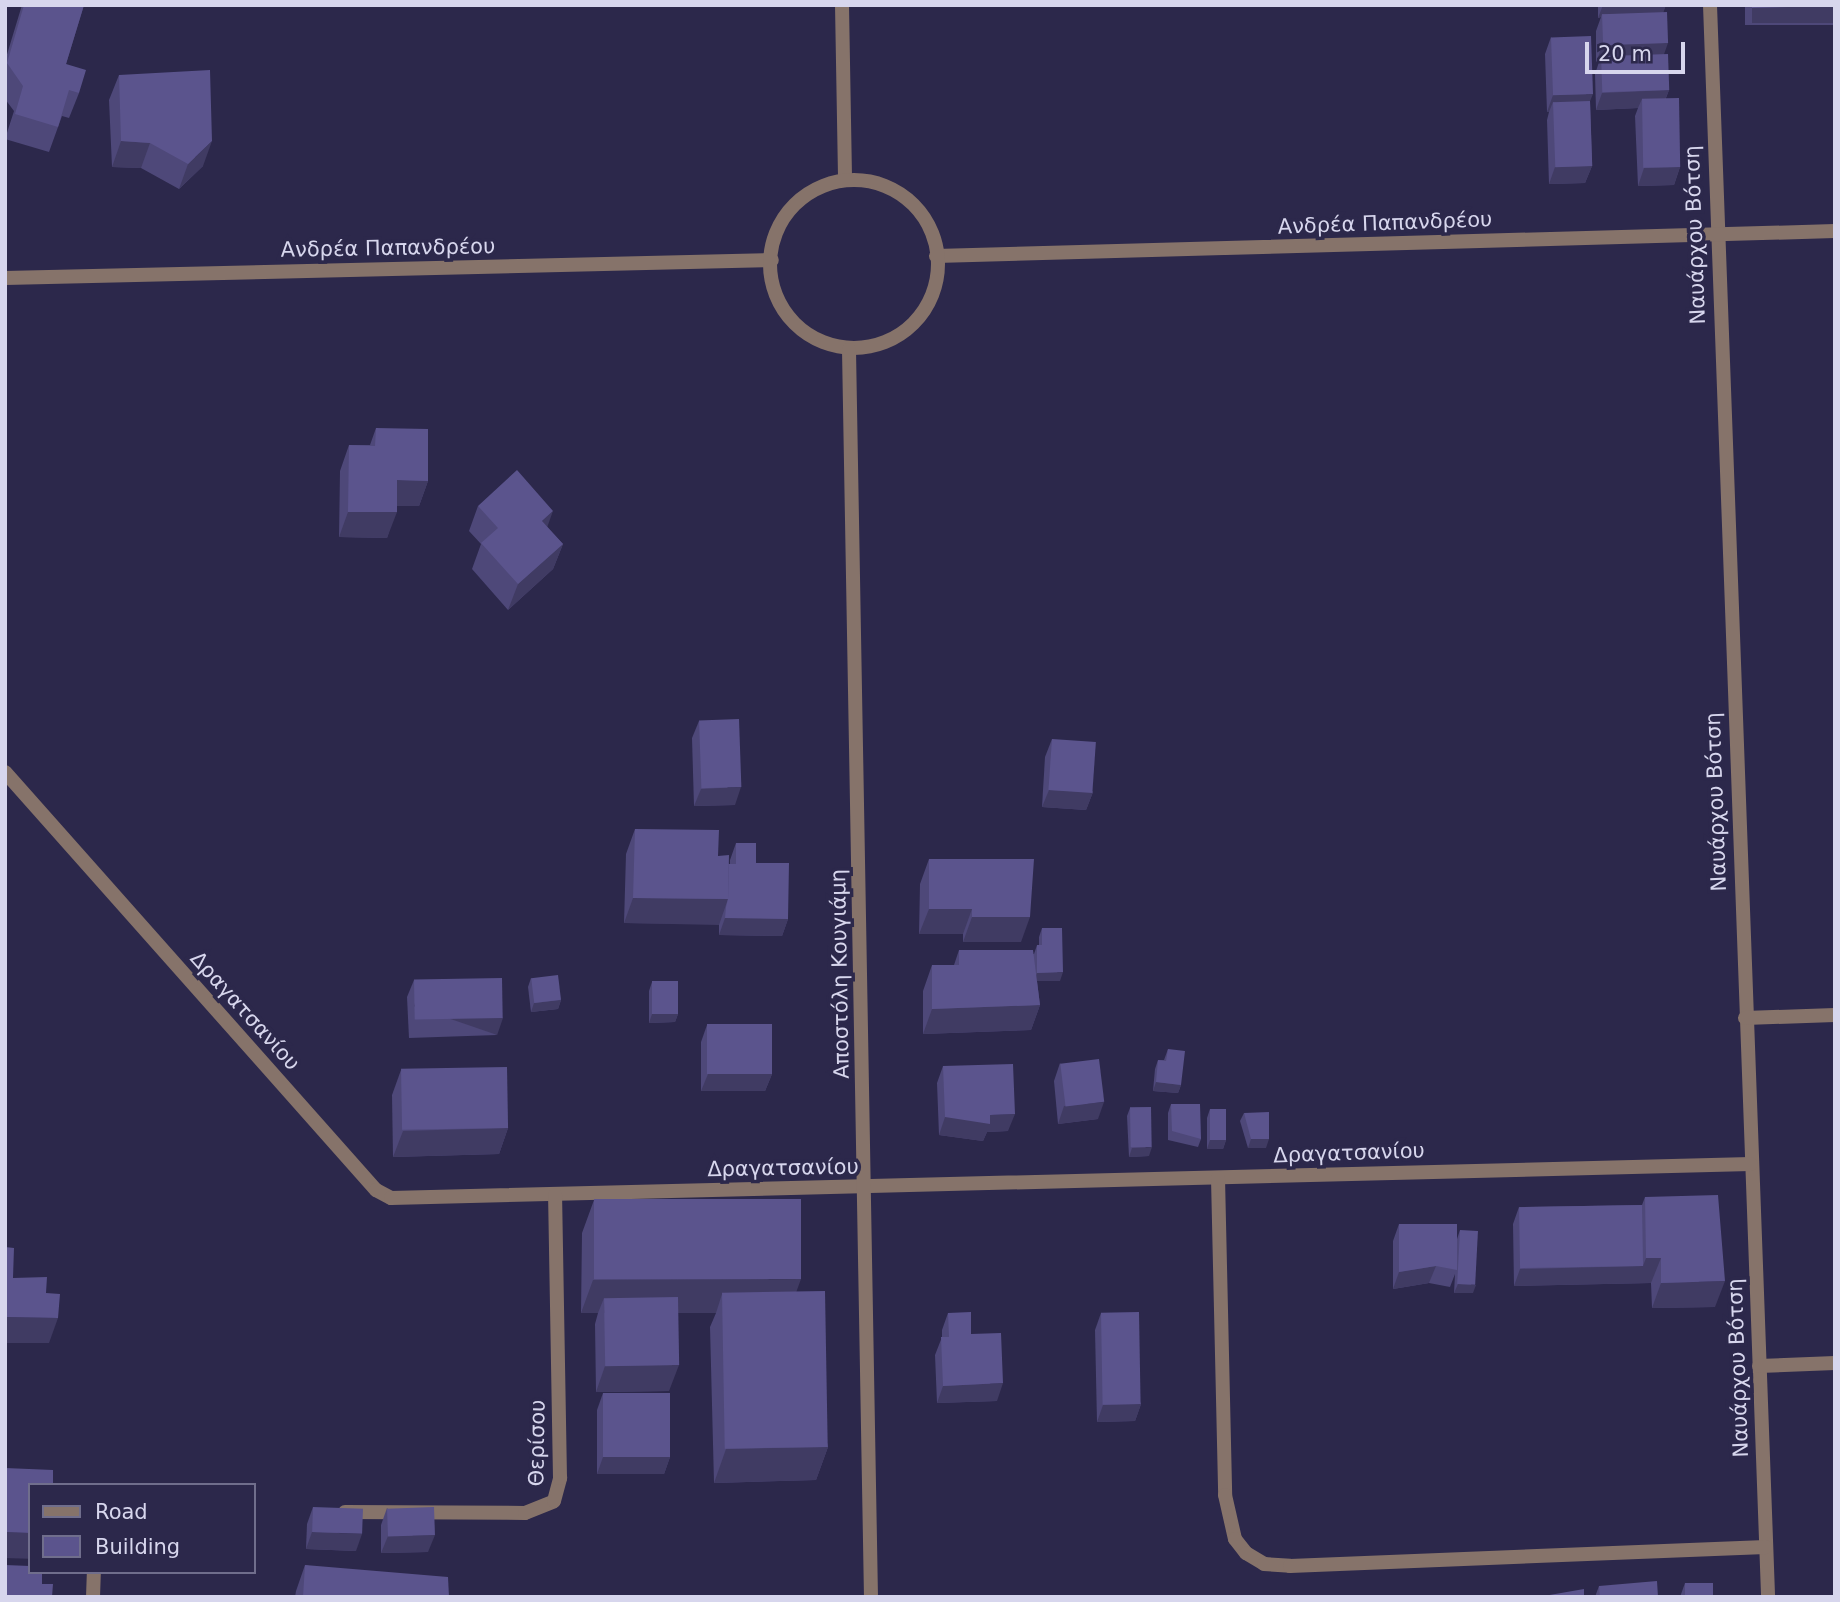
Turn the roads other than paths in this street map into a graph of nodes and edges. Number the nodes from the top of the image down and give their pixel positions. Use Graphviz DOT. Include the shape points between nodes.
graph roads {
  1 [pos="842,5"];
  2 [pos="1710,5"];
  3 [pos="845,178"];
  4 [pos="1835,232"];
  5 [pos="1715,235"];
  6 [pos="936,256"];
  7 [pos="772,260"];
  8 [pos="5,278"];
  9 [pos="849,350"];
  10 [pos="5,772"];
  11 [pos="1835,1015"];
  12 [pos="1745,1018"];
  13 [pos="1751,1164"];
  14 [pos="1218,1178"];
  15 [pos="865,1187"];
  16 [pos="555,1195"];
  17 [pos="1835,1363"];
  18 [pos="1759,1366"];
  19 [pos="326,1512"];
  20 [pos="1766,1547"];
  21 [pos="94,1574"];
  22 [pos="93,1597"];
  23 [pos="870,1597"];
  24 [pos="1768,1597"];
  1 -- 3 [label="street"];
  2 -- 5 [label="street, Ναυάρχου Βότση"];
  3 -- 6 [label="street" via="883,182 900,191 927,223"];
  3 -- 7 [label="street" via="814,188 788,210"];
  4 -- 5 [label="street, Ανδρέα Παπανδρέου"];
  5 -- 6 [label="street, Ανδρέα Παπανδρέου"];
  5 -- 12 [label="street, Ναυάρχου Βότση"];
  6 -- 9 [label="street" via="931,290 915,320 879,345"];
  7 -- 8 [label="street, Ανδρέα Παπανδρέου"];
  7 -- 9 [label="street" via="779,298 799,331 828,347"];
  9 -- 15 [label="street, Αποστόλη Κουγιάμη"];
  10 -- 16 [label="street, Δραγατσανίου" via="376,1189 400,1198"];
  11 -- 12 [label="street"];
  12 -- 13 [label="street, Ναυάρχου Βότση"];
  13 -- 14 [label="street, Δραγατσανίου"];
  13 -- 18 [label="street, Ναυάρχου Βότση"];
  14 -- 15 [label="street, Δραγατσανίου"];
  14 -- 20 [label="street" via="1225,1495 1235,1539 1246,1553 1264,1564 1290,1566"];
  15 -- 16 [label="street, Δραγατσανίου"];
  15 -- 23 [label="street, Αποστόλη Κουγιάμη"];
  16 -- 19 [label="street, Θερίσου" via="560,1478 554,1501 525,1513"];
  17 -- 18 [label="street"];
  18 -- 20 [label="street, Ναυάρχου Βότση"];
  20 -- 24 [label="street, Ναυάρχου Βότση"];
  21 -- 22 [label="street"];
}
